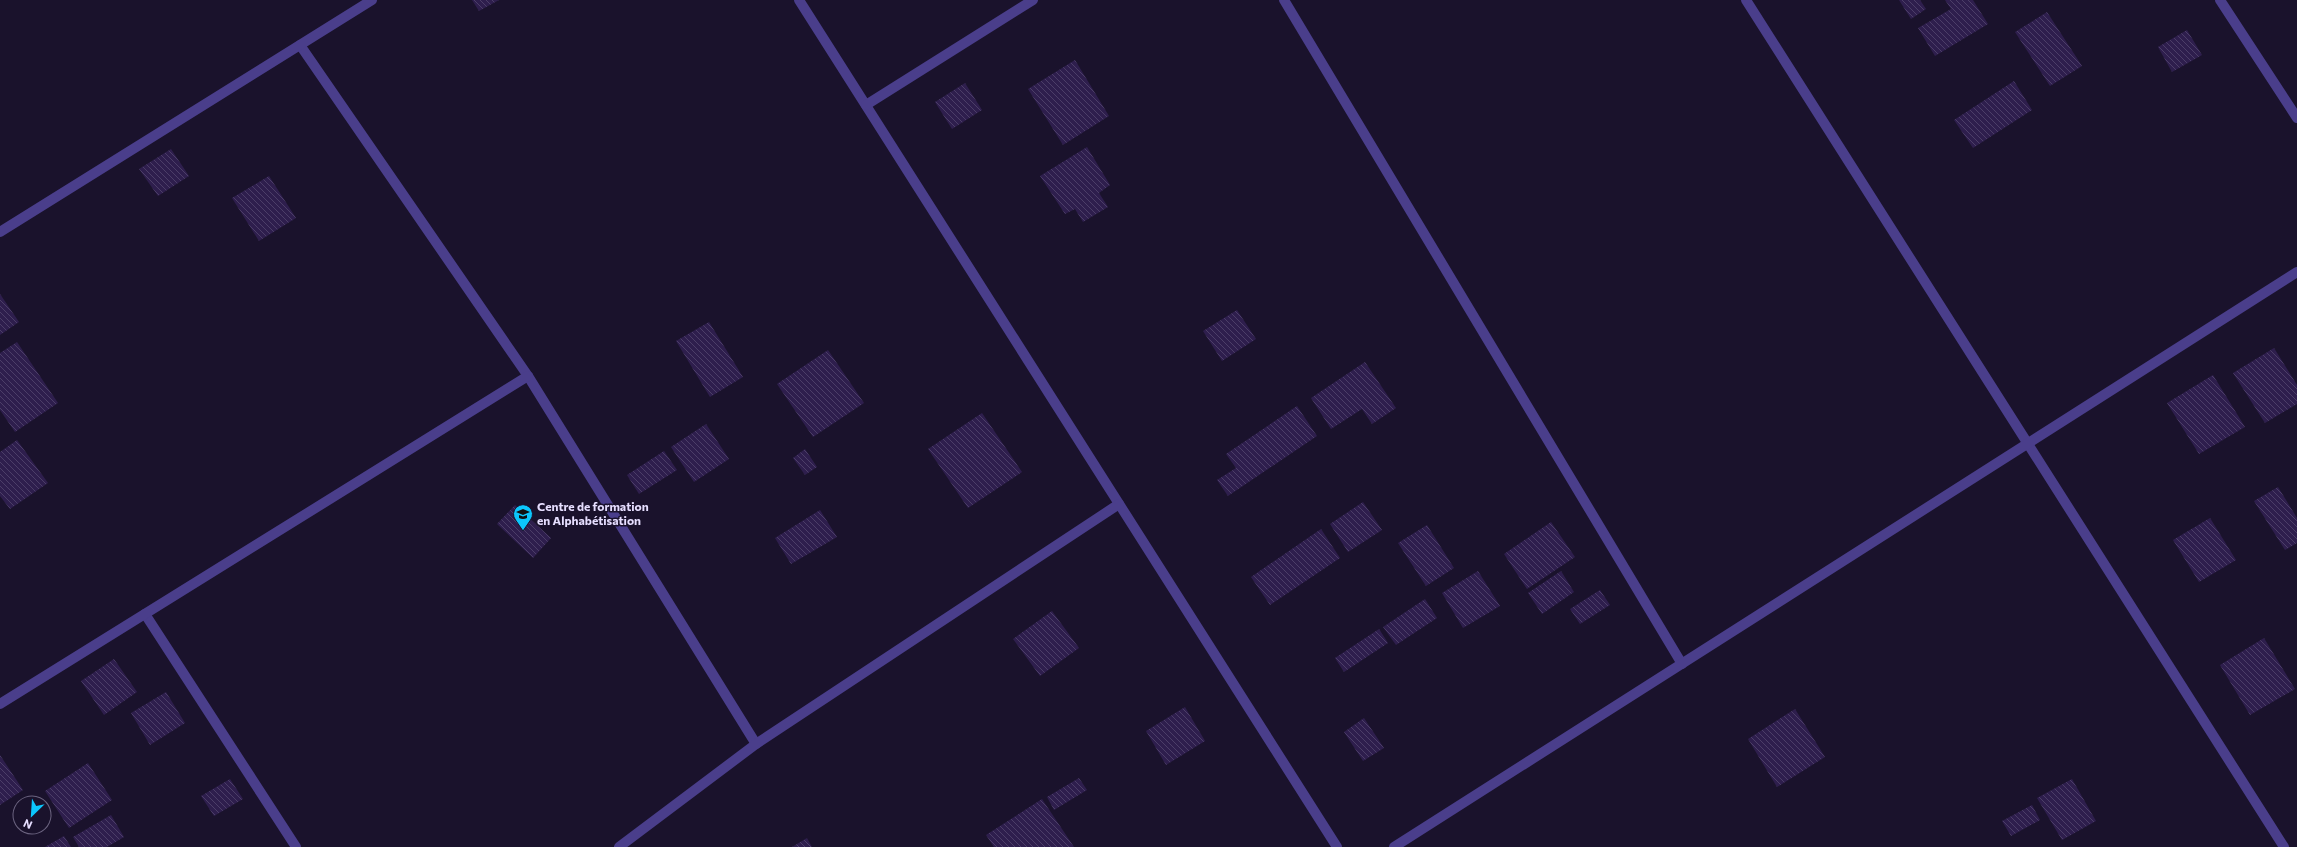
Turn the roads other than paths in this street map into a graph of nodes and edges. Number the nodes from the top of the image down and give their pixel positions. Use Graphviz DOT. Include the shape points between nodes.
graph roads {
  1 [pos="372,0"];
  2 [pos="799,0"];
  3 [pos="1033,0"];
  4 [pos="1284,0"];
  5 [pos="1746,0"];
  6 [pos="2220,0"];
  7 [pos="300,45"];
  8 [pos="866,105"];
  9 [pos="2297,118"];
  10 [pos="0,232"];
  11 [pos="2297,272"];
  12 [pos="528,376"];
  13 [pos="2028,443"];
  14 [pos="1119,504"];
  15 [pos="145,614"];
  16 [pos="1682,664"];
  17 [pos="0,704"];
  18 [pos="756,744"];
  19 [pos="296,847"];
  20 [pos="619,847"];
  21 [pos="1337,847"];
  22 [pos="1394,847"];
  23 [pos="2284,847"];
  1 -- 7 [label="street"];
  2 -- 8 [label="street"];
  3 -- 8 [label="street"];
  4 -- 16 [label="street"];
  5 -- 13 [label="street"];
  6 -- 9 [label="street"];
  7 -- 10 [label="street"];
  7 -- 12 [label="street"];
  8 -- 14 [label="street"];
  11 -- 13 [label="street"];
  12 -- 15 [label="street"];
  12 -- 18 [label="street"];
  13 -- 16 [label="street"];
  13 -- 23 [label="street"];
  14 -- 18 [label="street"];
  14 -- 21 [label="street"];
  15 -- 17 [label="street"];
  15 -- 19 [label="street"];
  16 -- 22 [label="street"];
  18 -- 20 [label="street"];
}
